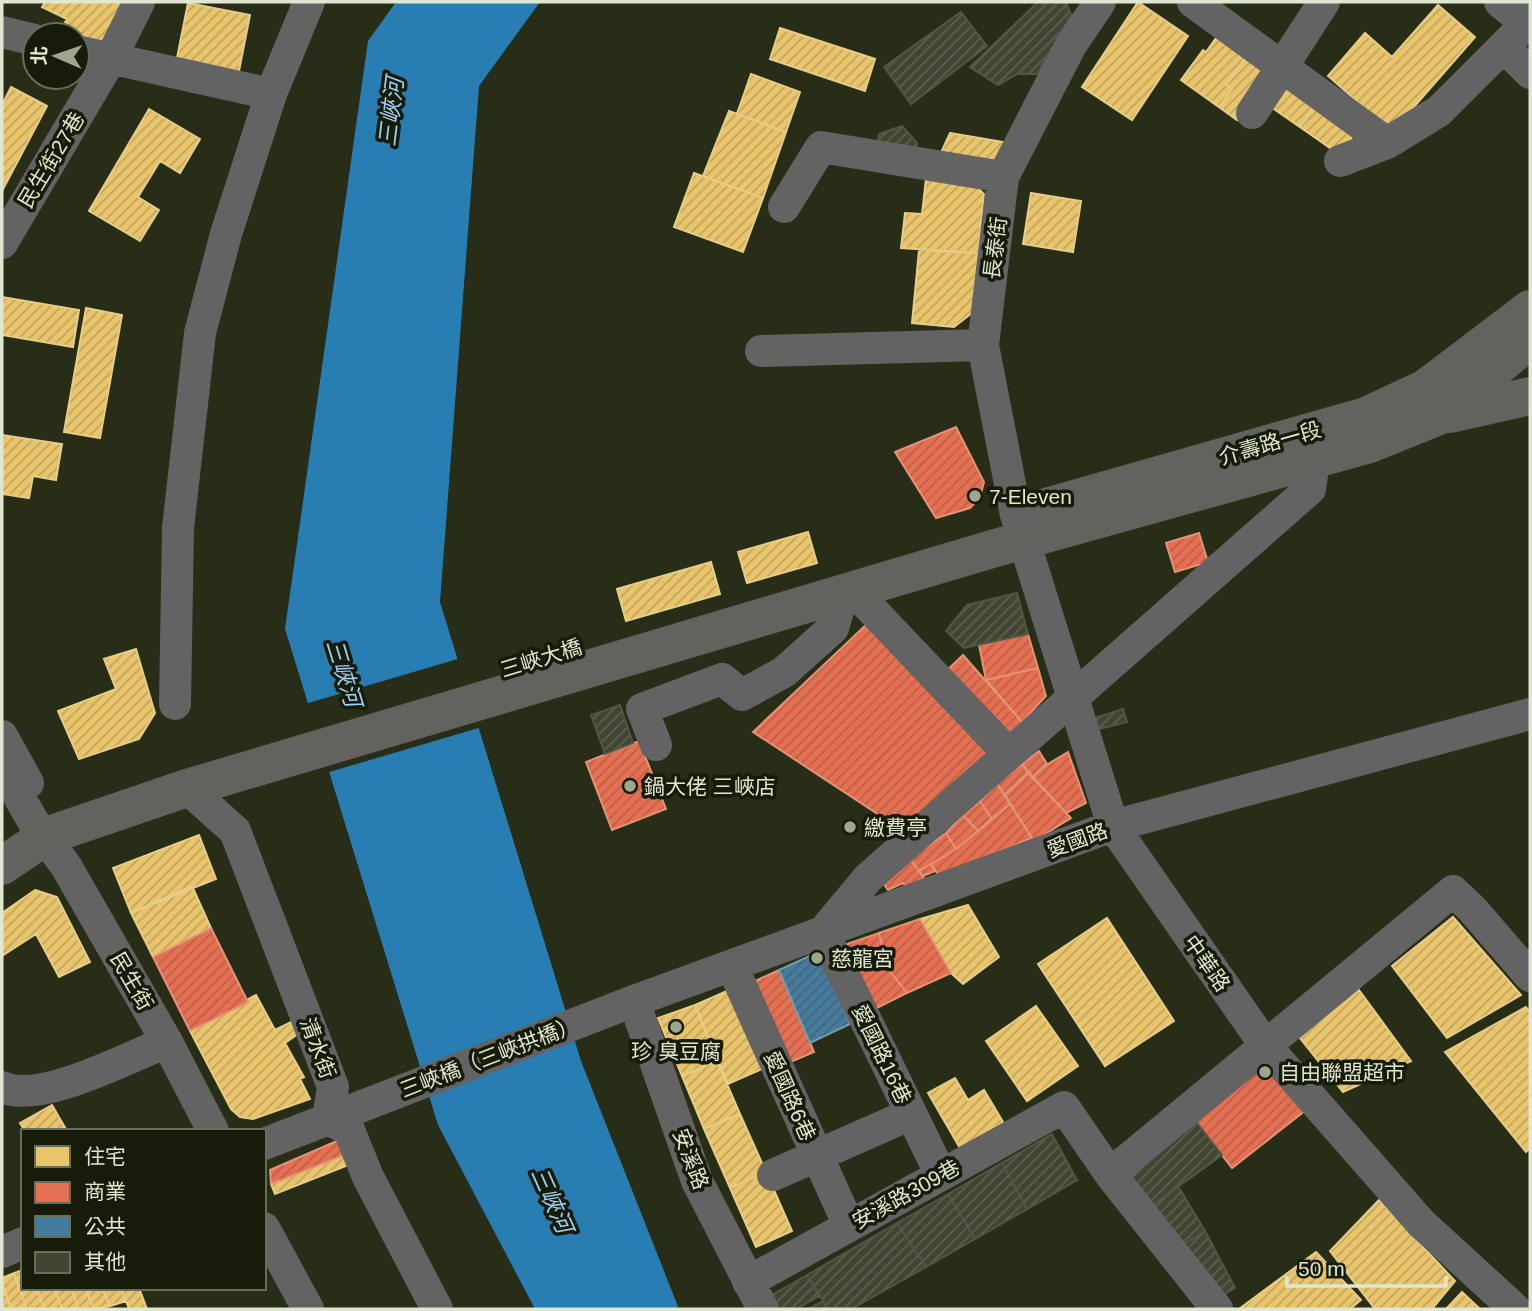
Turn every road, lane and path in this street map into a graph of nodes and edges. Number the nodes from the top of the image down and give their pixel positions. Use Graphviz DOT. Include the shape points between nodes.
graph roads {
  1 [pos="139,2"];
  2 [pos="309,2"];
  3 [pos="1100,2"];
  4 [pos="1193,2"];
  5 [pos="1324,2"];
  6 [pos="1500,2"];
  7 [pos="1529,22"];
  8 [pos="2,32"];
  9 [pos="21,37"];
  10 [pos="1504,47"];
  11 [pos="91,55"];
  12 [pos="110,60"];
  13 [pos="1283,64"];
  14 [pos="1530,73"];
  15 [pos="271,94"];
  16 [pos="1252,113"];
  17 [pos="1387,143"];
  18 [pos="1340,162"];
  19 [pos="1003,177"];
  20 [pos="784,207"];
  21 [pos="2,243"];
  22 [pos="1530,309"];
  23 [pos="1530,340"];
  24 [pos="984,345"];
  25 [pos="761,351"];
  26 [pos="1530,372"];
  27 [pos="1485,379"];
  28 [pos="1530,397"];
  29 [pos="1432,402"];
  30 [pos="1314,460"];
  31 [pos="1004,532"];
  32 [pos="848,592"];
  33 [pos="593,655"];
  34 [pos="175,704"];
  35 [pos="1080,705"];
  36 [pos="1530,714"];
  37 [pos="656,745"];
  38 [pos="13,752"];
  39 [pos="1007,752"];
  40 [pos="187,788"];
  41 [pos="104,803"];
  42 [pos="1113,826"];
  43 [pos="31,828"];
  44 [pos="2,866"];
  45 [pos="822,932"];
  46 [pos="732,966"];
  47 [pos="1530,976"];
  48 [pos="634,1002"];
  49 [pos="167,1042"];
  50 [pos="1265,1045"];
  51 [pos="2,1087"];
  52 [pos="911,1114"];
  53 [pos="336,1116"];
  54 [pos="212,1129"];
  55 [pos="266,1143"];
  56 [pos="817,1155"];
  57 [pos="1110,1174"];
  58 [pos="773,1175"];
  59 [pos="941,1175"];
  60 [pos="849,1226"];
  61 [pos="266,1232"];
  62 [pos="21,1244"];
  63 [pos="2,1252"];
  64 [pos="748,1282"];
  65 [pos="308,1309"];
  66 [pos="437,1309"];
  67 [pos="763,1309"];
  68 [pos="1217,1309"];
  69 [pos="1515,1309"];
  1 -- 12 [label="street, 民生街27巷"];
  2 -- 15 [label="street"];
  3 -- 19 [label="street, 長泰街" via="1071,45"];
  4 -- 13 [label="street"];
  5 -- 13 [label="street"];
  6 -- 7 [label="street"];
  7 -- 10 [label="street"];
  8 -- 9 [label="street"];
  10 -- 14 [label="street"];
  10 -- 17 [label="street" via="1439,111"];
  11 -- 12 [label="street"];
  12 -- 15 [label="street"];
  12 -- 21 [label="street, 民生街27巷"];
  13 -- 16 [label="street"];
  13 -- 17 [label="street"];
  15 -- 34 [label="street" via="200,333 178,528"];
  17 -- 18 [label="street"];
  19 -- 20 [label="street" via="821,147"];
  19 -- 24 [label="street, 長泰街"];
  22 -- 29 [label="main road, 介壽路一段"];
  23 -- 27 [label="main road"];
  24 -- 25 [label="street"];
  24 -- 31 [label="street, 長泰街"];
  26 -- 27 [label="main road"];
  27 -- 29 [label="main road"];
  28 -- 29 [label="main road"];
  29 -- 30 [label="main road, 介壽路一段" via="1370,444"];
  29 -- 31 [label="main road, 介壽路一段" via="1366,415"];
  30 -- 31 [label="main road, 介壽路一段"];
  30 -- 35 [label="street" via="1310,489 1280,522"];
  31 -- 32 [label="main road, 三峽大橋"];
  31 -- 33 [label="main road, 三峽大橋"];
  31 -- 35 [label="street, 中華路"];
  32 -- 33 [label="main road, 三峽大橋"];
  32 -- 37 [label="street" via="833,628 784,672 742,695 722,679 642,709"];
  32 -- 39 [label="street"];
  33 -- 40 [label="main road, 三峽大橋"];
  33 -- 41 [label="main road, 三峽大橋"];
  35 -- 39 [label="street"];
  35 -- 42 [label="street, 中華路" via="1101,750"];
  36 -- 42 [label="street, 愛國路" via="1256,779"];
  38 -- 43 [label="street, 民生街"];
  39 -- 45 [label="street" via="896,848"];
  40 -- 41 [label="main road, 三峽大橋"];
  40 -- 53 [label="street, 清水街" via="235,831 333,1087"];
  41 -- 43 [label="main road"];
  42 -- 45 [label="street, 愛國路"];
  42 -- 50 [label="street, 中華路"];
  43 -- 44 [label="main road"];
  43 -- 49 [label="street, 民生街"];
  45 -- 46 [label="street, 愛國路"];
  45 -- 52 [label="street, 愛國路16巷"];
  46 -- 48 [label="street, 愛國路"];
  46 -- 56 [label="street, 愛國路6巷"];
  47 -- 50 [label="street" via="1453,891"];
  48 -- 53 [label="street, 三峽橋（三峽拱橋）"];
  48 -- 64 [label="street, 安溪路" via="697,1181"];
  49 -- 51 [label="street" via="43,1091"];
  49 -- 54 [label="street, 民生街"];
  50 -- 57 [label="street"];
  50 -- 69 [label="street, 中華路" via="1322,1118 1421,1223"];
  52 -- 56 [label="street"];
  52 -- 59 [label="street, 愛國路16巷"];
  53 -- 55 [label="street, 三峽橋（三峽拱橋）"];
  53 -- 66 [label="street" via="349,1130 368,1177"];
  56 -- 58 [label="street"];
  56 -- 60 [label="street, 愛國路6巷"];
  57 -- 59 [label="street, 安溪路309巷" via="1064,1107"];
  57 -- 68 [label="street"];
  59 -- 60 [label="street, 安溪路309巷"];
  60 -- 64 [label="street, 安溪路309巷"];
  61 -- 65 [label="street"];
  62 -- 63 [label="street"];
  64 -- 67 [label="street, 安溪路"];
}
